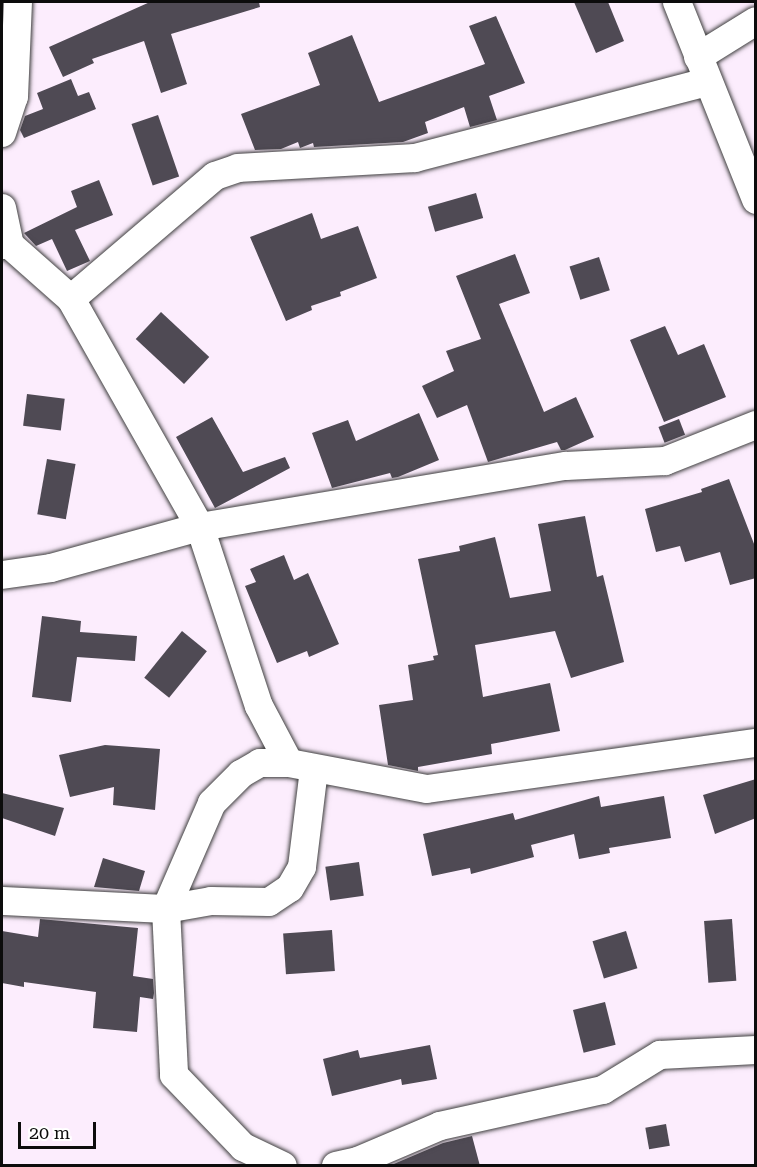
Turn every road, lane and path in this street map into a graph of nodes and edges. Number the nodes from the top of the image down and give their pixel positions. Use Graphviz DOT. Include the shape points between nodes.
graph roads {
  1 [pos="18,2"];
  2 [pos="677,2"];
  3 [pos="756,21"];
  4 [pos="702,70"];
  5 [pos="2,133"];
  6 [pos="756,200"];
  7 [pos="2,208"];
  8 [pos="6,245"];
  9 [pos="70,299"];
  10 [pos="756,425"];
  11 [pos="200,527"];
  12 [pos="2,575"];
  13 [pos="756,743"];
  14 [pos="301,766"];
  15 [pos="2,901"];
  16 [pos="166,909"];
  17 [pos="756,1050"];
  18 [pos="283,1166"];
  19 [pos="336,1166"];
  1 -- 5 [label="street" via="14,97"];
  2 -- 4 [label="street"];
  3 -- 4 [label="street"];
  4 -- 6 [label="street"];
  4 -- 9 [label="street" via="415,158 238,168 215,176"];
  7 -- 8 [label="street"];
  8 -- 9 [label="street"];
  9 -- 11 [label="street"];
  10 -- 11 [label="street" via="665,461 566,466"];
  11 -- 12 [label="street" via="51,568"];
  11 -- 14 [label="street" via="259,706"];
  13 -- 14 [label="street" via="427,789"];
  14 -- 16 [label="street" via="260,763 241,774 212,803"];
  14 -- 16 [label="street" via="306,849 302,867 290,888 269,902 211,901"];
  15 -- 16 [label="street"];
  16 -- 18 [label="street" via="174,1075 243,1148"];
  17 -- 19 [label="street" via="660,1055 603,1090 440,1126 358,1161"];
}
